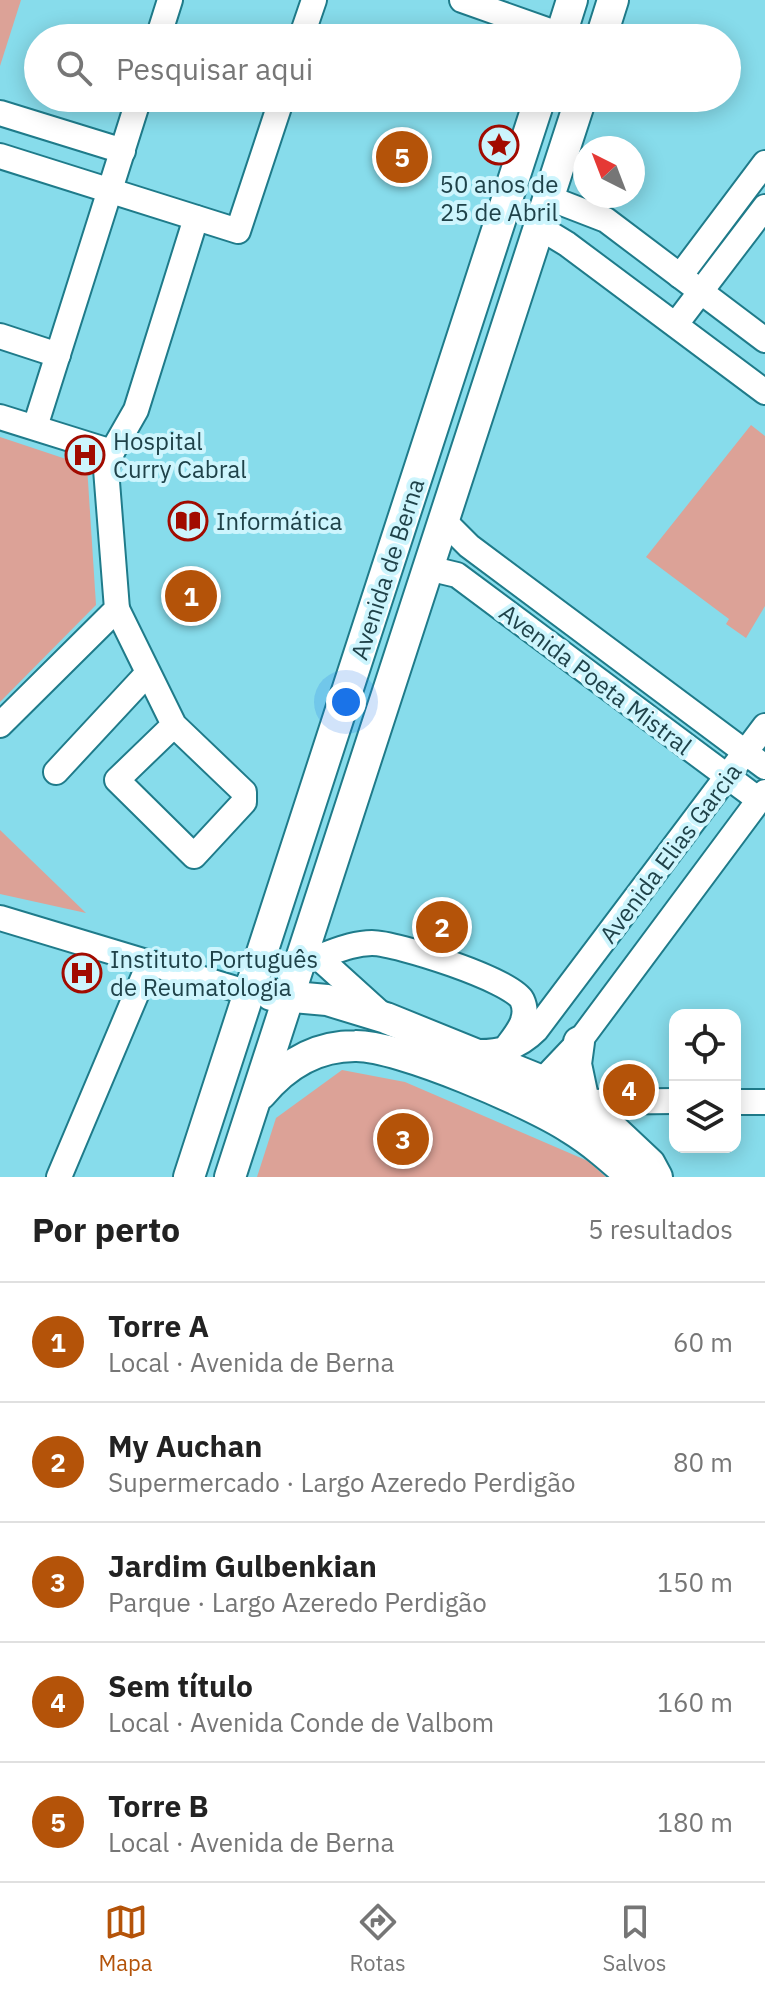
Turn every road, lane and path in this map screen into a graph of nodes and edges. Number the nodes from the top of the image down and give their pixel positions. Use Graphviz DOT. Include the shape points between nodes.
graph roads {
  1 [pos="170,0"];
  2 [pos="314,0"];
  3 [pos="462,0"];
  4 [pos="572,0"];
  5 [pos="613,0"];
  6 [pos="162,24"];
  7 [pos="306,24"];
  8 [pos="526,24"];
  9 [pos="564,24"];
  10 [pos="605,24"];
  11 [pos="135,112"];
  12 [pos="277,112"];
  13 [pos="535,112"];
  14 [pos="577,112"];
  15 [pos="0,113"];
  16 [pos="123,151"];
  17 [pos="0,156"];
  18 [pos="765,163"];
  19 [pos="511,187"];
  20 [pos="110,190"];
  21 [pos="549,198"];
  22 [pos="765,207"];
  23 [pos="196,218"];
  24 [pos="539,227"];
  25 [pos="680,276"];
  26 [pos="701,292"];
  27 [pos="676,324"];
  28 [pos="0,336"];
  29 [pos="765,340"];
  30 [pos="58,355"];
  31 [pos="765,392"];
  32 [pos="0,417"];
  33 [pos="35,427"];
  34 [pos="112,452"];
  35 [pos="444,521"];
  36 [pos="428,568"];
  37 [pos="117,609"];
  38 [pos="147,674"];
  39 [pos="0,725"];
  40 [pos="174,725"];
  41 [pos="765,726"];
  42 [pos="755,759"];
  43 [pos="56,772"];
  44 [pos="727,777"];
  45 [pos="762,796"];
  46 [pos="0,918"];
  47 [pos="310,955"];
  48 [pos="149,964"];
  49 [pos="574,980"];
  50 [pos="249,993"];
  51 [pos="289,997"];
  52 [pos="607,1002"];
  53 [pos="386,1018"];
  54 [pos="579,1042"];
  55 [pos="489,1051"];
  56 [pos="542,1081"];
  57 [pos="489,1090"];
  58 [pos="255,1101"];
  59 [pos="669,1101"];
  60 [pos="584,1102"];
  61 [pos="741,1102"];
  62 [pos="765,1102"];
  63 [pos="59,1177"];
  64 [pos="189,1177"];
  65 [pos="230,1177"];
  66 [pos="632,1177"];
  67 [pos="657,1177"];
  1 -- 6 [label="street"];
  2 -- 7 [label="street"];
  3 -- 8 [label="street"];
  4 -- 9 [label="main road"];
  5 -- 10 [label="main road"];
  11 -- 16 [label="street"];
  12 -- 23 [label="street" via="238,231"];
  13 -- 19 [label="main road, Avenida de Berna"];
  14 -- 21 [label="main road, Avenida de Berna"];
  15 -- 16 [label="street"];
  16 -- 20 [label="street"];
  17 -- 20 [label="street"];
  18 -- 25 [label="street"];
  19 -- 21 [label="main road"];
  19 -- 50 [label="main road, Avenida de Berna"];
  20 -- 23 [label="street"];
  20 -- 30 [label="street"];
  21 -- 24 [label="main road, Avenida de Berna"];
  21 -- 25 [label="street" via="606,220"];
  22 -- 26 [label="street"];
  23 -- 34 [label="street" via="136,410"];
  24 -- 27 [label="street"];
  24 -- 35 [label="main road, Avenida de Berna"];
  25 -- 26 [label="street"];
  26 -- 27 [label="street"];
  26 -- 29 [label="street"];
  27 -- 31 [label="street"];
  28 -- 30 [label="street"];
  30 -- 33 [label="street"];
  32 -- 33 [label="street"];
  33 -- 34 [label="street"];
  34 -- 37 [label="street" via="106,469"];
  35 -- 36 [label="main road, Avenida de Berna"];
  35 -- 42 [label="street, Avenida Poeta Mistral" via="469,546"];
  36 -- 44 [label="street, Avenida Poeta Mistral" via="457,575"];
  36 -- 47 [label="main road, Avenida de Berna"];
  37 -- 38 [label="street"];
  37 -- 39 [label="street"];
  38 -- 40 [label="street"];
  38 -- 43 [label="street"];
  40 -- 40 [label="street" via="117,780 194,856 244,802 244,792"];
  41 -- 42 [label="street, Avenida Elias Garcia"];
  42 -- 44 [label="street, Avenida Elias Garcia"];
  44 -- 45 [label="street, Avenida Poeta Mistral"];
  44 -- 49 [label="street, Avenida Elias Garcia"];
  45 -- 52 [label="street, Avenida Elias Garcia"];
  46 -- 48 [label="street"];
  47 -- 51 [label="main road, Avenida de Berna"];
  47 -- 53 [label="street"];
  47 -- 55 [label="street" via="379,943 426,954 509,988 523,1002 525,1013 519,1030"];
  48 -- 50 [label="street"];
  48 -- 63 [label="street"];
  49 -- 52 [label="street" via="585,1003"];
  49 -- 55 [label="street, Avenida Elias Garcia" via="528,1038"];
  50 -- 51 [label="main road"];
  50 -- 64 [label="main road, Avenida de Berna"];
  51 -- 53 [label="main road" via="327,1000"];
  51 -- 58 [label="main road, Avenida de Berna"];
  52 -- 54 [label="street, Avenida Elias Garcia"];
  53 -- 55 [label="main road"];
  54 -- 56 [label="street, Avenida Elias Garcia"];
  54 -- 60 [label="main road" via="576,1064"];
  55 -- 56 [label="main road"];
  56 -- 57 [label="main road" via="514,1091"];
  56 -- 60 [label="main road"];
  57 -- 58 [label="main road" via="400,1054 353,1046 297,1060"];
  57 -- 66 [label="main road" via="568,1126"];
  58 -- 65 [label="main road, Avenida de Berna"];
  59 -- 60 [label="street"];
  60 -- 67 [label="main road" via="650,1164"];
  61 -- 62 [label="street"];
}
